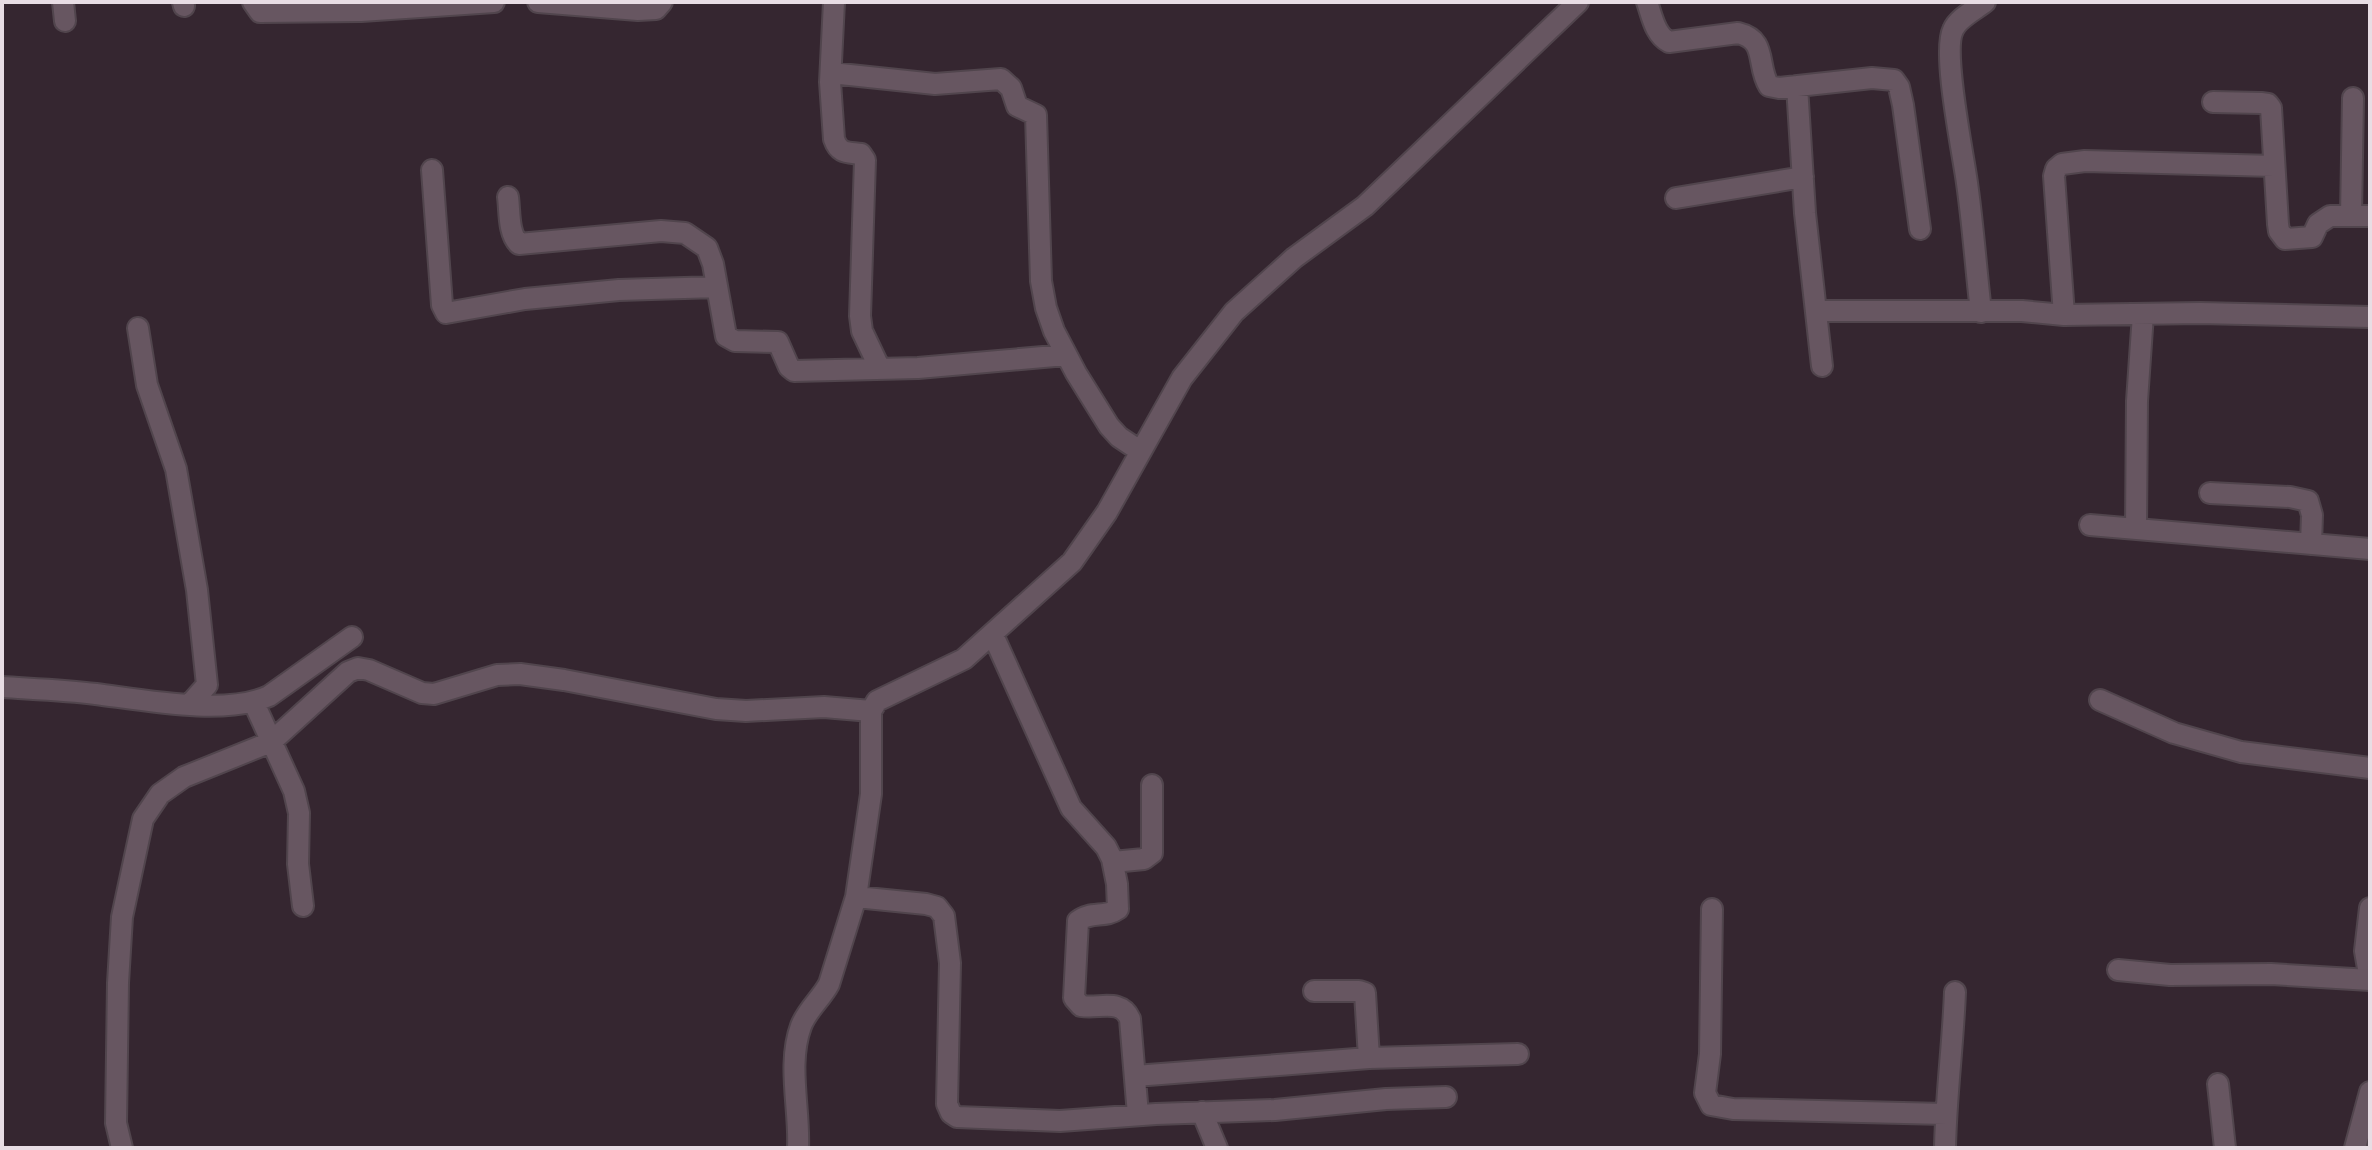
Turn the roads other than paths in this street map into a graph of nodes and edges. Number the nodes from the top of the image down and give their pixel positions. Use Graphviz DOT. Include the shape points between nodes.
graph roads {
  1 [pos="253,2"];
  2 [pos="494,2"];
  3 [pos="538,2"];
  4 [pos="662,2"];
  5 [pos="834,2"];
  6 [pos="1578,2"];
  7 [pos="1647,2"];
  8 [pos="1985,2"];
  9 [pos="831,73"];
  10 [pos="1797,86"];
  11 [pos="2353,98"];
  12 [pos="2213,102"];
  13 [pos="2274,166"];
  14 [pos="432,170"];
  15 [pos="1803,177"];
  16 [pos="508,197"];
  17 [pos="1676,198"];
  18 [pos="2361,216"];
  19 [pos="1920,229"];
  20 [pos="717,287"];
  21 [pos="1816,311"];
  22 [pos="1981,312"];
  23 [pos="2143,314"];
  24 [pos="2064,315"];
  25 [pos="2370,317"];
  26 [pos="138,328"];
  27 [pos="1066,355"];
  28 [pos="1822,366"];
  29 [pos="880,369"];
  30 [pos="1140,451"];
  31 [pos="2210,493"];
  32 [pos="2090,525"];
  33 [pos="2136,528"];
  34 [pos="2311,544"];
  35 [pos="2370,549"];
  36 [pos="993,635"];
  37 [pos="352,637"];
  38 [pos="2,687"];
  39 [pos="2100,700"];
  40 [pos="191,703"];
  41 [pos="254,703"];
  42 [pos="871,711"];
  43 [pos="271,742"];
  44 [pos="2370,768"];
  45 [pos="1152,785"];
  46 [pos="1113,862"];
  47 [pos="856,897"];
  48 [pos="303,906"];
  49 [pos="2370,908"];
  50 [pos="1712,909"];
  51 [pos="2118,970"];
  52 [pos="2370,980"];
  53 [pos="1314,991"];
  54 [pos="1955,992"];
  55 [pos="1518,1054"];
  56 [pos="1369,1058"];
  57 [pos="1135,1076"];
  58 [pos="2218,1084"];
  59 [pos="2370,1092"];
  60 [pos="1446,1097"];
  61 [pos="1202,1112"];
  62 [pos="1945,1114"];
  63 [pos="1138,1115"];
  64 [pos="122,1148"];
  65 [pos="798,1148"];
  66 [pos="1217,1148"];
  67 [pos="1945,1148"];
  68 [pos="2225,1148"];
  69 [pos="2355,1148"];
  1 -- 2 [label="street" via="260,12"];
  3 -- 4 [label="street" via="638,10 656,9"];
  5 -- 9 [label="street"];
  6 -- 30 [label="street" via="1365,206 1294,258 1234,312 1182,378"];
  7 -- 10 [label="street" via="1662,39 1749,36 1769,86"];
  8 -- 22 [label="street" via="1958,22 1950,47"];
  9 -- 27 [label="street" via="935,84 994,79 1008,82 1017,106 1036,115 1041,281"];
  9 -- 29 [label="street" via="837,148 865,160 860,316"];
  10 -- 15 [label="street"];
  10 -- 19 [label="street" via="1894,80 1903,105"];
  11 -- 18 [label="street"];
  12 -- 13 [label="street" via="2268,104"];
  13 -- 18 [label="street" via="2279,231 2285,239 2312,237 2330,216"];
  13 -- 24 [label="street" via="2062,164 2054,176"];
  14 -- 20 [label="street" via="446,313 525,299"];
  15 -- 17 [label="street"];
  15 -- 21 [label="street"];
  16 -- 20 [label="street" via="519,244 685,233 707,248"];
  20 -- 29 [label="street" via="723,330 730,340 778,342 794,371"];
  21 -- 22 [label="street"];
  21 -- 28 [label="street"];
  22 -- 24 [label="street"];
  23 -- 24 [label="street"];
  23 -- 25 [label="street"];
  23 -- 33 [label="street"];
  26 -- 40 [label="street" via="147,385 176,469 197,590 207,685"];
  27 -- 29 [label="street"];
  27 -- 30 [label="street" via="1109,426"];
  30 -- 36 [label="street" via="1072,562"];
  31 -- 34 [label="street" via="2308,501"];
  32 -- 33 [label="street"];
  33 -- 34 [label="street"];
  34 -- 35 [label="street"];
  36 -- 42 [label="street" via="964,659 877,701"];
  36 -- 46 [label="street" via="1071,808"];
  37 -- 41 [label="street"];
  38 -- 40 [label="street"];
  39 -- 44 [label="street" via="2174,733 2241,752"];
  40 -- 41 [label="street"];
  41 -- 43 [label="street"];
  42 -- 43 [label="street" via="716,709 520,674 422,693 358,668 340,678"];
  42 -- 47 [label="street" via="871,794"];
  43 -- 48 [label="street" via="288,774 299,813"];
  43 -- 64 [label="street" via="184,777 151,803 143,819 122,917 116,1123"];
  45 -- 46 [label="street" via="1152,853 1144,859"];
  46 -- 57 [label="street" via="1118,909 1078,921 1074,998 1081,1006 1118,1005 1127,1012"];
  47 -- 63 [label="street" via="926,904 944,916 950,963 951,1113 965,1119 1060,1121"];
  47 -- 65 [label="street" via="829,984 800,1029 795,1057"];
  49 -- 52 [label="street" via="2365,951"];
  50 -- 62 [label="street" via="1705,1093 1711,1105"];
  51 -- 52 [label="street"];
  53 -- 56 [label="street" via="1365,993"];
  54 -- 62 [label="street"];
  55 -- 56 [label="street"];
  56 -- 57 [label="street"];
  57 -- 63 [label="street"];
  58 -- 68 [label="street"];
  59 -- 69 [label="street"];
  60 -- 61 [label="street"];
  61 -- 63 [label="street"];
  61 -- 66 [label="street"];
  62 -- 67 [label="street"];
}
